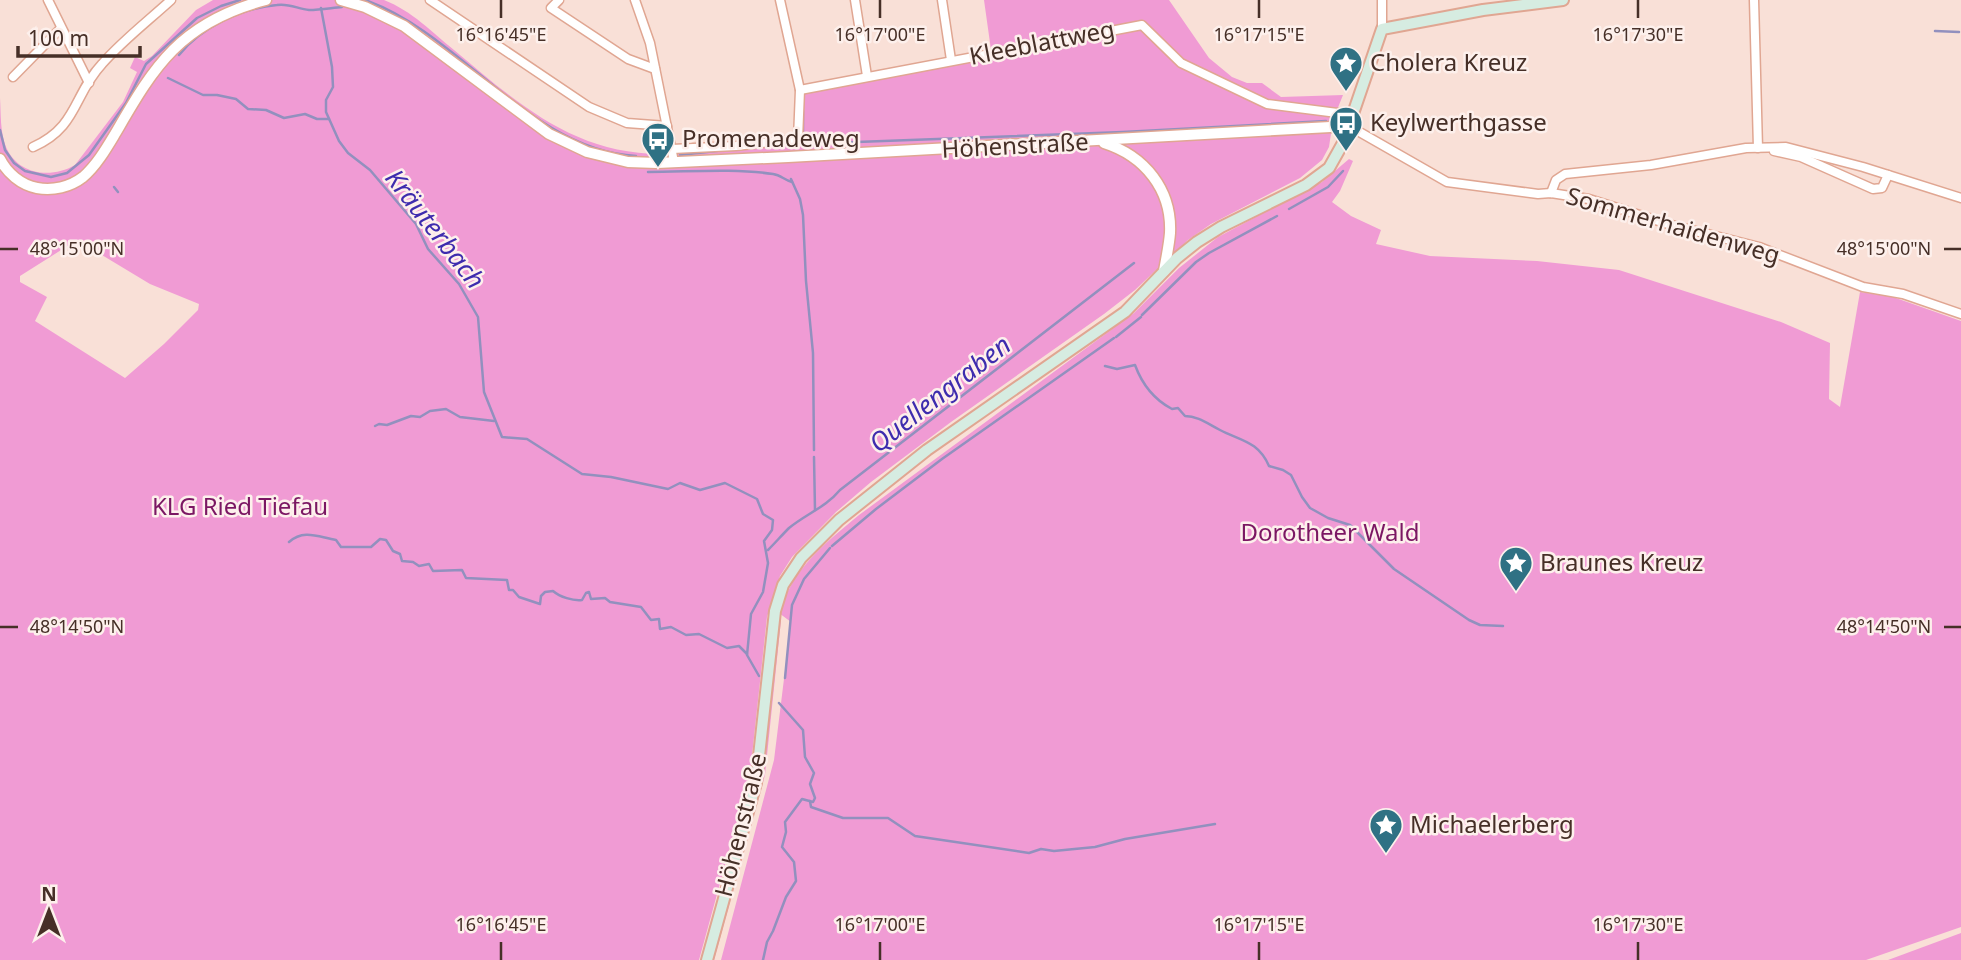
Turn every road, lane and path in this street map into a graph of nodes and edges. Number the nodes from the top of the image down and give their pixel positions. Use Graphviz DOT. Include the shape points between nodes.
graph roads {
  1 [pos="47,0"];
  2 [pos="171,0"];
  3 [pos="267,0"];
  4 [pos="341,0"];
  5 [pos="559,0"];
  6 [pos="635,0"];
  7 [pos="780,0"];
  8 [pos="855,0"];
  9 [pos="942,0"];
  10 [pos="1382,0"];
  11 [pos="1563,0"];
  12 [pos="1754,0"];
  13 [pos="435,1"];
  14 [pos="61,28"];
  15 [pos="1382,29"];
  16 [pos="951,60"];
  17 [pos="655,69"];
  18 [pos="867,76"];
  19 [pos="13,77"];
  20 [pos="89,83"];
  21 [pos="800,90"];
  22 [pos="1351,121"];
  23 [pos="667,126"];
  24 [pos="1097,141"];
  25 [pos="33,147"];
  26 [pos="1758,148"];
  27 [pos="672,149"];
  28 [pos="0,159"];
  29 [pos="674,162"];
  30 [pos="1888,175"];
  31 [pos="1551,193"];
  32 [pos="1961,198"];
  33 [pos="1164,271"];
  34 [pos="1961,314"];
  35 [pos="707,960"];
  1 -- 14 [label="street"];
  2 -- 20 [label="street" via="107,58"];
  3 -- 28 [label="street" via="218,16 172,51 96,163 77,181 57,188 35,187 13,176"];
  4 -- 29 [label="street, Höhenstraße" via="404,26 539,127 573,147 628,162"];
  5 -- 17 [label="street" via="551,8 628,59"];
  6 -- 17 [label="street"];
  7 -- 21 [label="street"];
  8 -- 18 [label="street"];
  9 -- 16 [label="street"];
  10 -- 15 [label="street"];
  11 -- 15 [label="main road"];
  12 -- 26 [label="street"];
  13 -- 23 [label="street" via="589,107 627,123"];
  14 -- 19 [label="street"];
  14 -- 20 [label="street"];
  15 -- 22 [label="main road"];
  16 -- 18 [label="street, Kleeblattweg"];
  16 -- 22 [label="street, Kleeblattweg" via="1142,25 1181,63 1267,104"];
  17 -- 23 [label="street"];
  18 -- 21 [label="street, Kleeblattweg"];
  20 -- 25 [label="street" via="60,131"];
  21 -- 27 [label="street" via="799,139"];
  22 -- 24 [label="street"];
  22 -- 31 [label="street, Sommerhaidenweg" via="1447,182"];
  22 -- 33 [label="main road" via="1336,157 1322,174 1209,234"];
  23 -- 27 [label="street"];
  24 -- 29 [label="street, Höhenstraße"];
  24 -- 33 [label="street, Höhenstraße" via="1137,159 1160,186 1170,219"];
  26 -- 30 [label="street" via="1786,147"];
  26 -- 30 [label="street" via="1801,157 1873,190 1882,188"];
  26 -- 31 [label="street" via="1565,174 1556,180"];
  27 -- 29 [label="street"];
  30 -- 32 [label="street"];
  31 -- 34 [label="street, Sommerhaidenweg" via="1589,199 1759,247 1863,287 1903,294"];
  33 -- 35 [label="main road, Höhenstraße" via="1111,323 860,502 793,567 779,594 772,631 756,783"];
}
